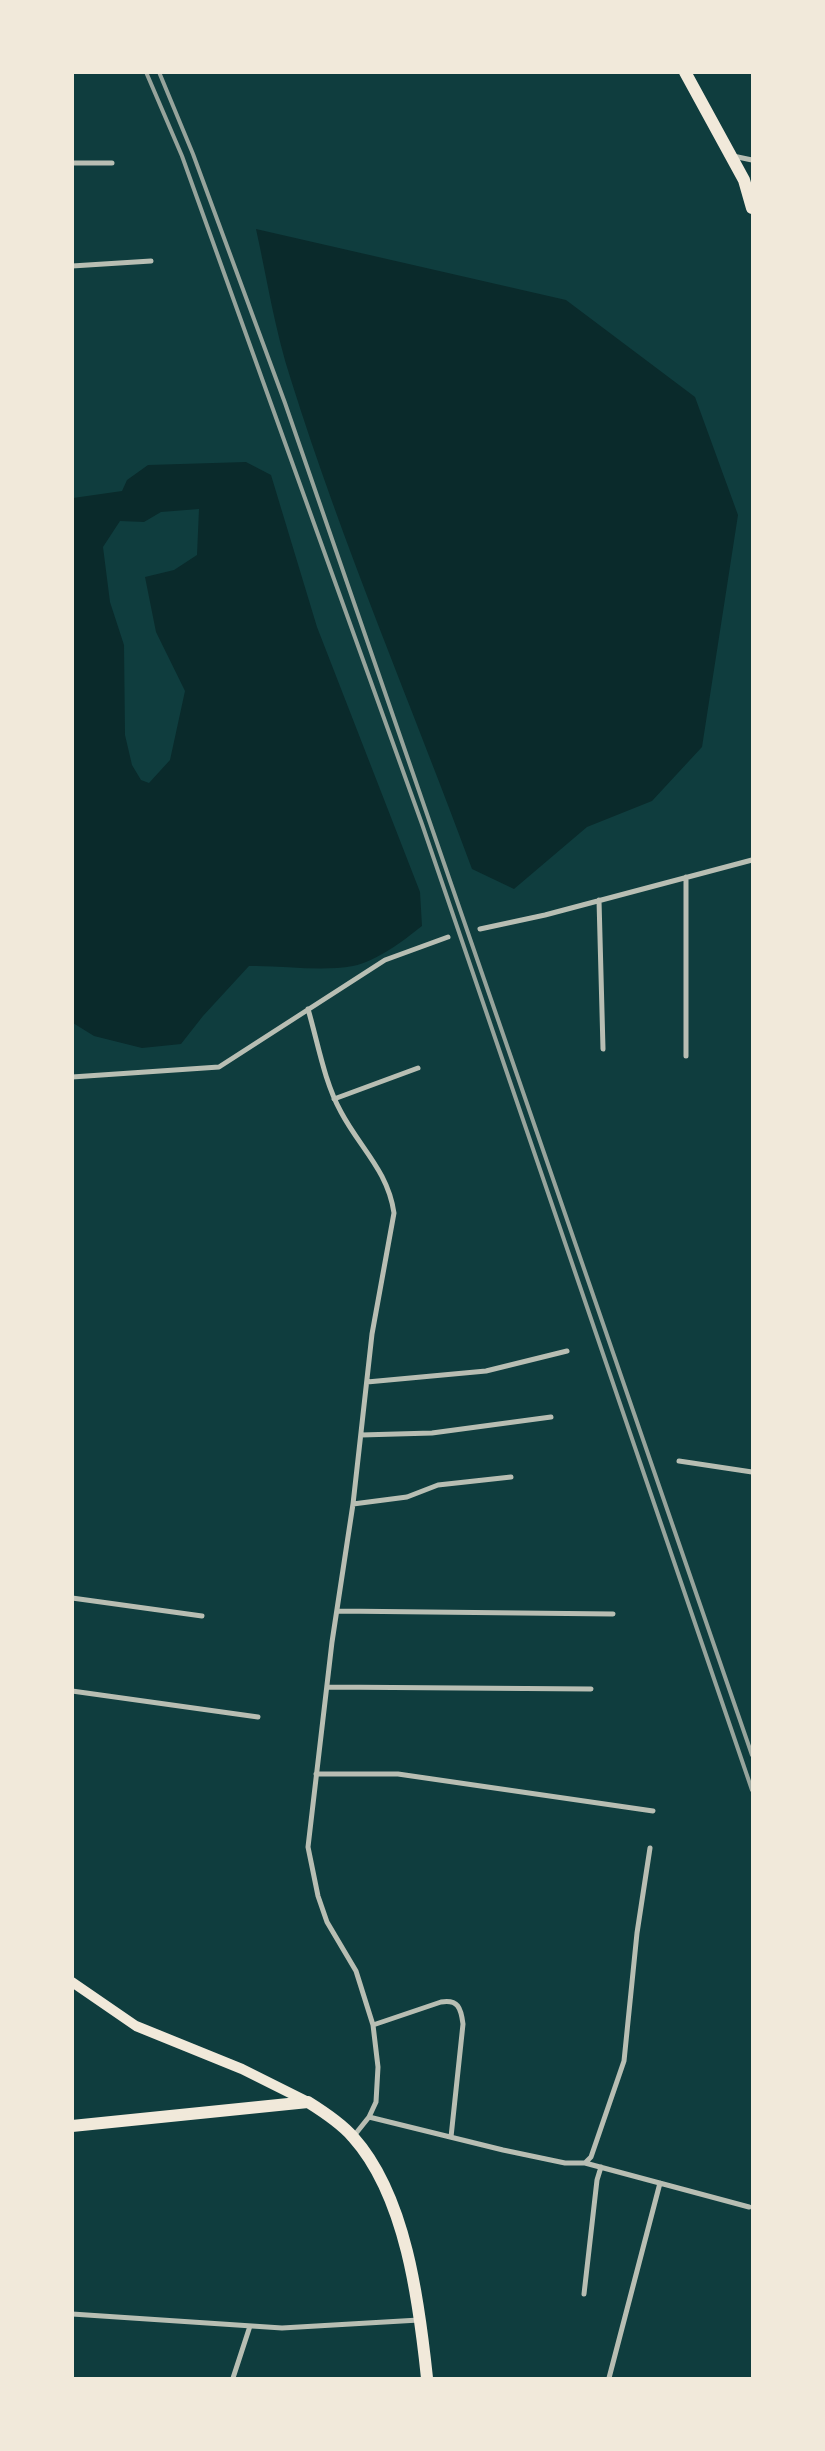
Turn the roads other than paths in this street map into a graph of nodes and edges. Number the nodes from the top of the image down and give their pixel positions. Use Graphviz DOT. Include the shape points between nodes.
graph roads {
  1 [pos="685,72"];
  2 [pos="730,156"];
  3 [pos="752,160"];
  4 [pos="72,163"];
  5 [pos="112,163"];
  6 [pos="752,208"];
  7 [pos="151,261"];
  8 [pos="72,266"];
  9 [pos="752,860"];
  10 [pos="686,877"];
  11 [pos="599,900"];
  12 [pos="480,929"];
  13 [pos="448,937"];
  14 [pos="308,1009"];
  15 [pos="603,1049"];
  16 [pos="686,1056"];
  17 [pos="418,1068"];
  18 [pos="72,1076"];
  19 [pos="334,1099"];
  20 [pos="567,1351"];
  21 [pos="367,1382"];
  22 [pos="550,1417"];
  23 [pos="361,1435"];
  24 [pos="679,1461"];
  25 [pos="752,1472"];
  26 [pos="511,1477"];
  27 [pos="353,1504"];
  28 [pos="72,1598"];
  29 [pos="337,1611"];
  30 [pos="613,1614"];
  31 [pos="202,1616"];
  32 [pos="327,1687"];
  33 [pos="591,1689"];
  34 [pos="72,1692"];
  35 [pos="258,1717"];
  36 [pos="316,1774"];
  37 [pos="653,1811"];
  38 [pos="650,1848"];
  39 [pos="72,1982"];
  40 [pos="373,2025"];
  41 [pos="308,2102"];
  42 [pos="369,2117"];
  43 [pos="72,2126"];
  44 [pos="353,2137"];
  45 [pos="451,2137"];
  46 [pos="586,2163"];
  47 [pos="601,2167"];
  48 [pos="660,2183"];
  49 [pos="750,2206"];
  50 [pos="584,2294"];
  51 [pos="72,2314"];
  52 [pos="421,2320"];
  53 [pos="250,2326"];
  54 [pos="233,2378"];
  55 [pos="427,2378"];
  56 [pos="608,2378"];
  1 -- 2 [label="main road"];
  2 -- 3 [label="street"];
  2 -- 6 [label="main road" via="744,180"];
  4 -- 5 [label="street"];
  7 -- 8 [label="street"];
  9 -- 10 [label="street"];
  10 -- 11 [label="street"];
  10 -- 16 [label="street"];
  11 -- 12 [label="street"];
  11 -- 15 [label="street"];
  13 -- 14 [label="street" via="385,960"];
  14 -- 18 [label="street" via="218,1067"];
  14 -- 19 [label="street"];
  17 -- 19 [label="street"];
  19 -- 21 [label="street" via="386,1181 394,1213 378,1295"];
  20 -- 21 [label="street" via="486,1372"];
  21 -- 23 [label="street"];
  22 -- 23 [label="street" via="432,1433"];
  23 -- 27 [label="street"];
  24 -- 25 [label="street"];
  26 -- 27 [label="street" via="438,1485 407,1497"];
  27 -- 29 [label="street"];
  28 -- 31 [label="street"];
  29 -- 30 [label="street"];
  29 -- 32 [label="street"];
  32 -- 33 [label="street"];
  32 -- 36 [label="street"];
  34 -- 35 [label="street"];
  36 -- 37 [label="street" via="398,1774"];
  36 -- 40 [label="street" via="308,1847 318,1896 327,1922 356,1971"];
  38 -- 46 [label="street" via="637,1933 624,2061 591,2157"];
  39 -- 41 [label="main road" via="136,2026 242,2069"];
  40 -- 42 [label="street" via="378,2087"];
  40 -- 45 [label="street" via="440,2002 451,2000 458,2004 462,2024"];
  41 -- 43 [label="main road"];
  41 -- 44 [label="main road" via="329,2114"];
  42 -- 44 [label="street"];
  42 -- 45 [label="street"];
  44 -- 52 [label="main road" via="376,2168 402,2231"];
  45 -- 46 [label="street" via="565,2163"];
  46 -- 47 [label="street"];
  47 -- 48 [label="street"];
  47 -- 50 [label="street"];
  48 -- 49 [label="street"];
  48 -- 56 [label="street"];
  51 -- 53 [label="street"];
  52 -- 53 [label="street" via="282,2328"];
  52 -- 55 [label="main road"];
  53 -- 54 [label="street"];
}
